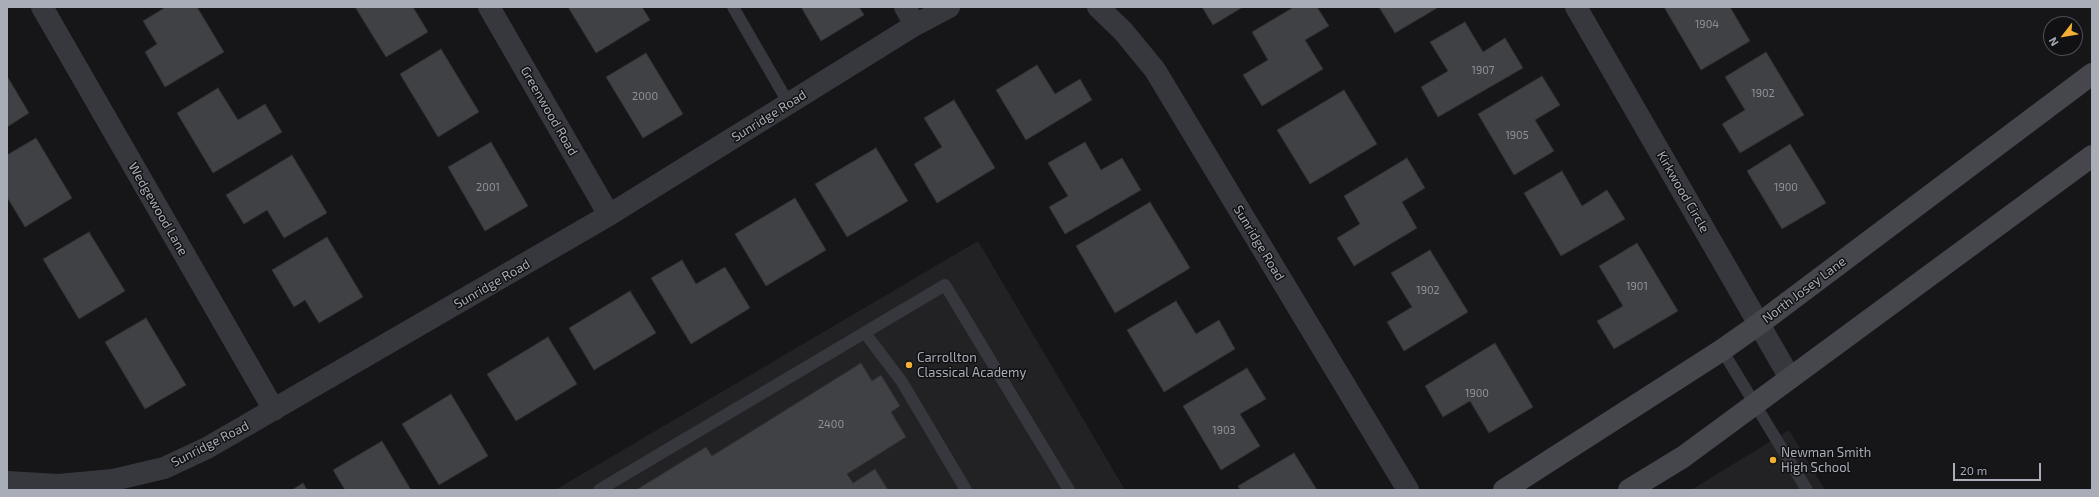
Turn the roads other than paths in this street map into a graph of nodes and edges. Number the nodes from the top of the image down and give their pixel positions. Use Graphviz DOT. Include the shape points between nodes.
graph roads {
  1 [pos="42,7"];
  2 [pos="489,7"];
  3 [pos="733,7"];
  4 [pos="949,7"];
  5 [pos="1098,7"];
  6 [pos="1576,7"];
  7 [pos="910,16"];
  8 [pos="2092,74"];
  9 [pos="789,104"];
  10 [pos="2092,156"];
  11 [pos="609,215"];
  12 [pos="1759,324"];
  13 [pos="865,333"];
  14 [pos="1722,350"];
  15 [pos="1790,378"];
  16 [pos="1754,404"];
  17 [pos="274,410"];
  18 [pos="7,482"];
  19 [pos="599,490"];
  20 [pos="966,490"];
  21 [pos="1068,490"];
  22 [pos="1408,490"];
  23 [pos="1504,490"];
  24 [pos="1629,490"];
  25 [pos="1807,490"];
  1 -- 17 [label="street, Wedgewood Lane"];
  2 -- 11 [label="street, Greenwood Road"];
  3 -- 9 [label="lane"];
  4 -- 7 [label="street, Sunridge Road"];
  5 -- 22 [label="street, Sunridge Road" via="1123,31 1155,70"];
  6 -- 12 [label="street, Kirkwood Circle"];
  7 -- 9 [label="street, Sunridge Road"];
  8 -- 12 [label="main road, North Josey Lane"];
  9 -- 11 [label="street, Sunridge Road"];
  10 -- 15 [label="main road"];
  11 -- 17 [label="street, Sunridge Road"];
  12 -- 14 [label="main road, North Josey Lane"];
  12 -- 15 [label="street, Kirkwood Circle"];
  13 -- 19 [label="lane"];
  13 -- 20 [label="lane" via="902,382"];
  13 -- 21 [label="lane" via="945,285"];
  14 -- 16 [label="lane"];
  14 -- 23 [label="main road, North Josey Lane"];
  15 -- 16 [label="main road"];
  16 -- 24 [label="main road" via="1683,457"];
  16 -- 25 [label="lane"];
  17 -- 18 [label="street, Sunridge Road" via="207,448 164,468 113,480 81,483 58,485"];
}
